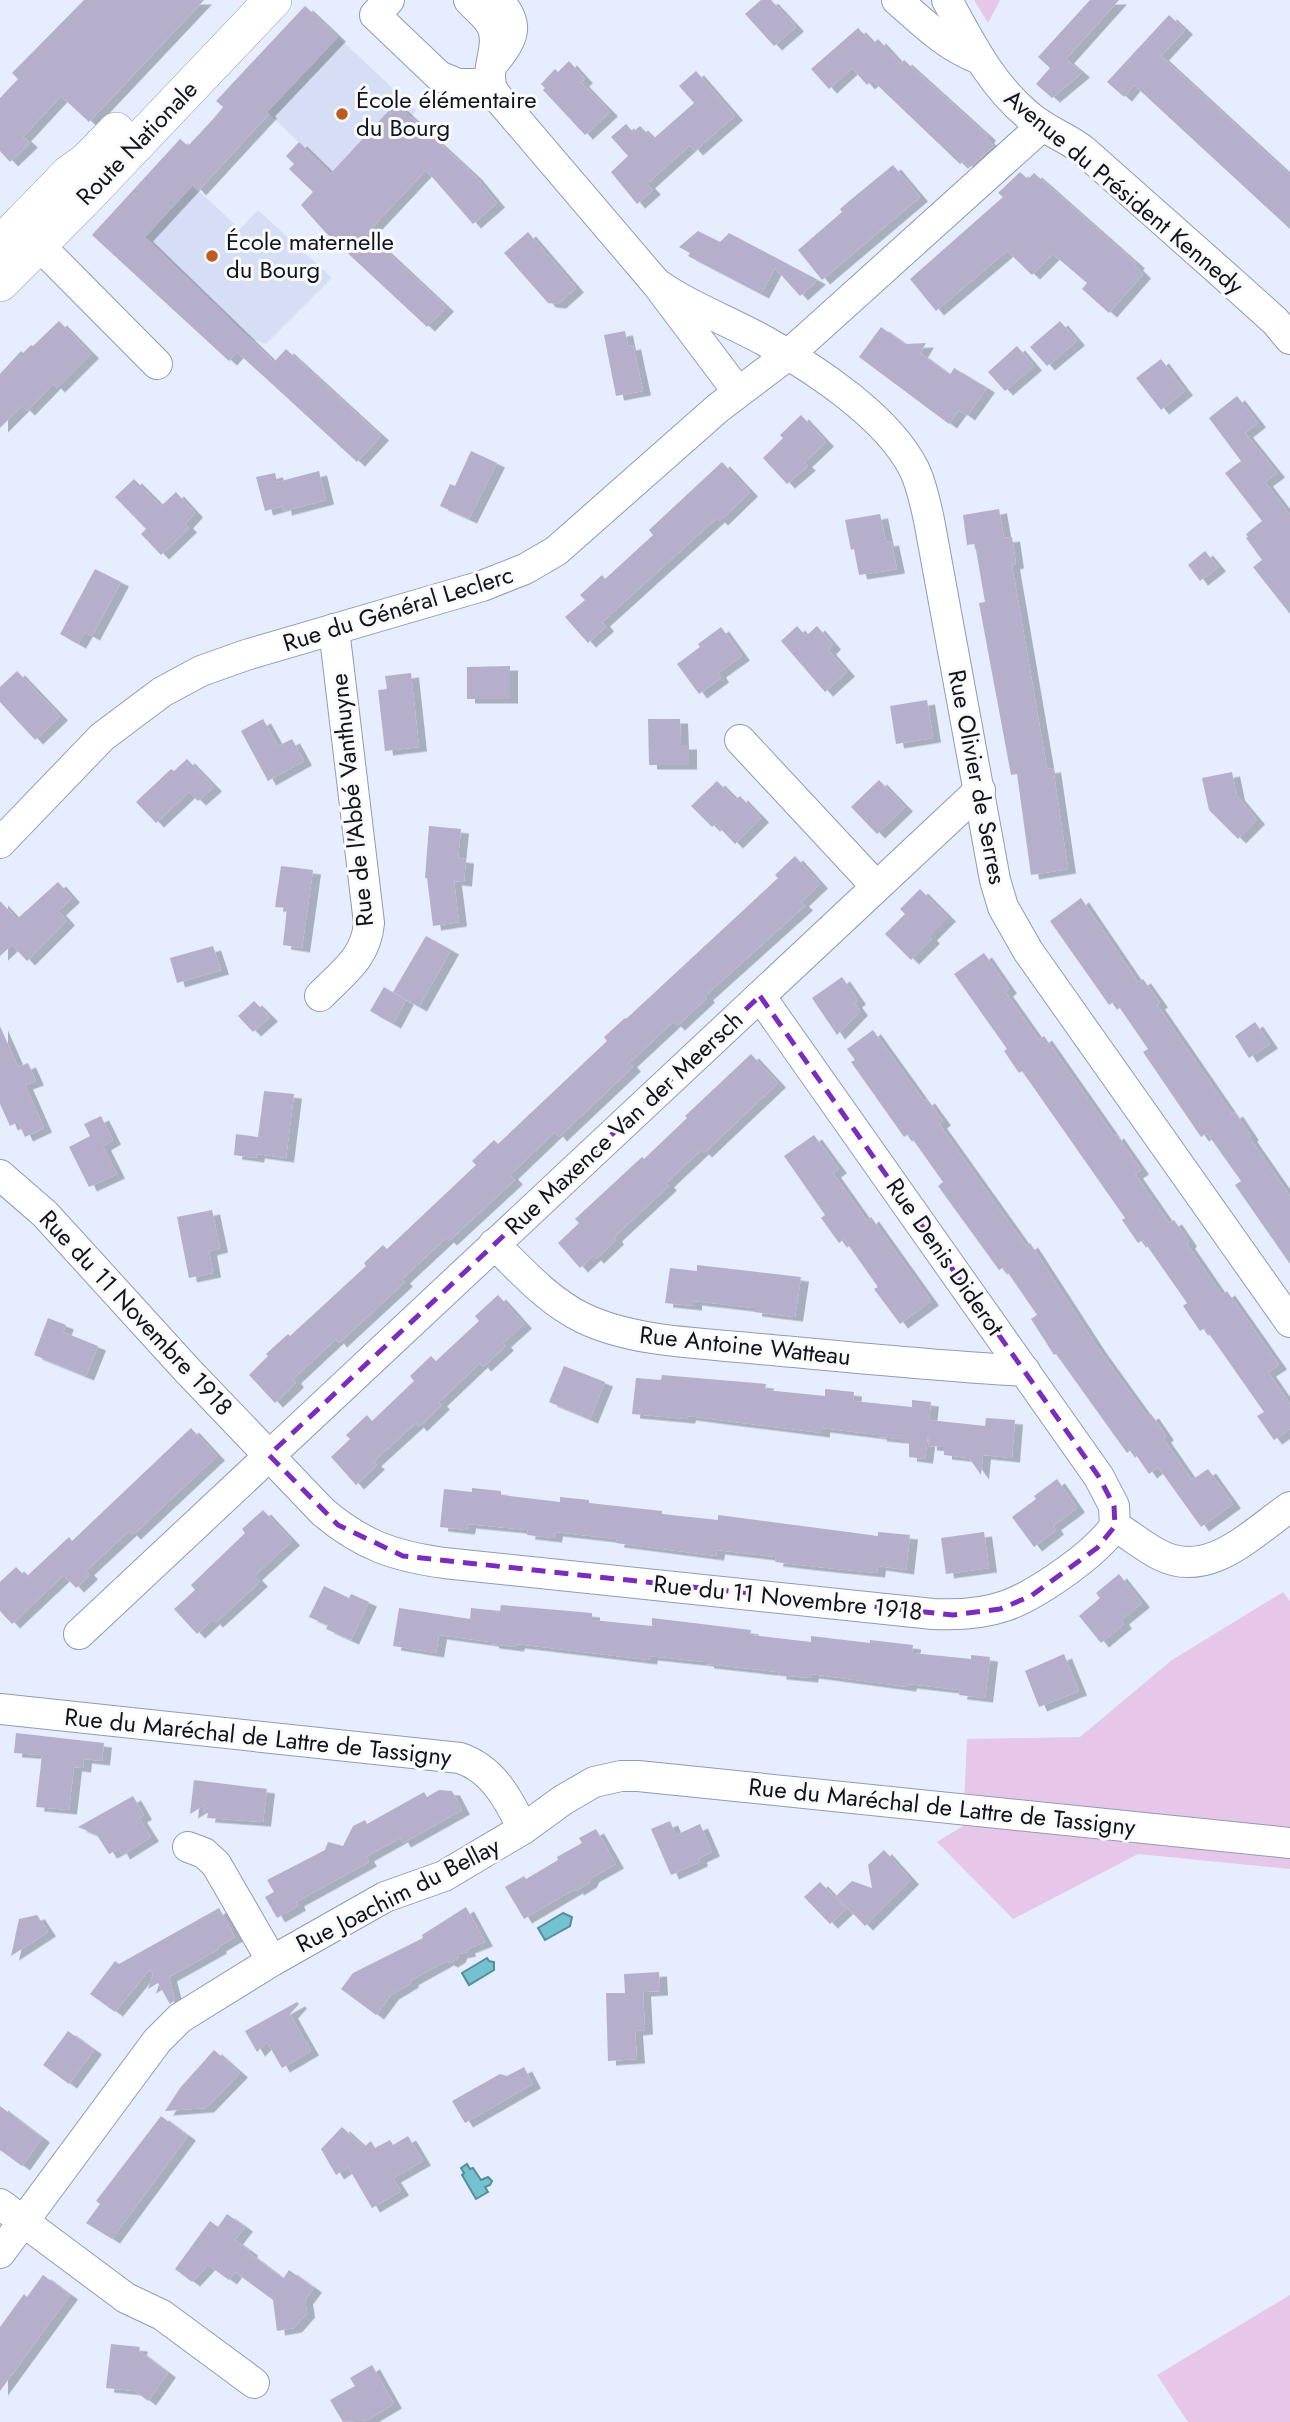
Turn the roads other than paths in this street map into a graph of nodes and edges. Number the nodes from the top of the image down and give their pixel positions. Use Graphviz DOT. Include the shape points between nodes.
graph roads {
  1 [pos="239,0"];
  2 [pos="273,0"];
  3 [pos="389,0"];
  4 [pos="469,0"];
  5 [pos="498,0"];
  6 [pos="897,0"];
  7 [pos="947,0"];
  8 [pos="980,59"];
  9 [pos="489,76"];
  10 [pos="1042,126"];
  11 [pos="19,238"];
  12 [pos="0,283"];
  13 [pos="656,283"];
  14 [pos="1290,340"];
  15 [pos="788,355"];
  16 [pos="157,364"];
  17 [pos="738,393"];
  18 [pos="334,629"];
  19 [pos="740,740"];
  20 [pos="980,790"];
  21 [pos="0,843"];
  22 [pos="876,886"];
  23 [pos="320,996"];
  24 [pos="761,996"];
  25 [pos="0,1175"];
  26 [pos="494,1244"];
  27 [pos="1290,1322"];
  28 [pos="1025,1371"];
  29 [pos="268,1455"];
  30 [pos="1290,1507"];
  31 [pos="1115,1526"];
  32 [pos="79,1634"];
  33 [pos="0,1709"];
  34 [pos="594,1782"];
  35 [pos="523,1829"];
  36 [pos="1290,1843"];
  37 [pos="188,1847"];
  38 [pos="272,1961"];
  39 [pos="0,2204"];
  40 [pos="24,2221"];
  41 [pos="0,2253"];
  42 [pos="254,2383"];
  1 -- 11 [label="main road, Route Nationale" via="93,155 69,174"];
  2 -- 11 [label="main road, Route Nationale"];
  3 -- 9 [label="street" via="375,15 430,69 458,84"];
  4 -- 9 [label="street" via="494,36"];
  5 -- 9 [label="street" via="509,11 513,27"];
  6 -- 8 [label="street" via="939,37"];
  7 -- 8 [label="street, Avenue du Président Kennedy"];
  8 -- 10 [label="street, Avenue du Président Kennedy" via="1004,92"];
  9 -- 13 [label="street, Rue Olivier de Serres" via="508,111"];
  10 -- 14 [label="street, Avenue du Président Kennedy" via="1084,151 1226,276"];
  10 -- 15 [label="street, Rue du Général Leclerc"];
  11 -- 12 [label="main road, Route Nationale"];
  11 -- 16 [label="street"];
  13 -- 15 [label="street, Rue Olivier de Serres"];
  13 -- 17 [label="street, Rue Olivier de Serres"];
  15 -- 17 [label="street, Rue du Général Leclerc"];
  15 -- 20 [label="street, Rue Olivier de Serres" via="882,425 919,482"];
  17 -- 18 [label="street, Rue du Général Leclerc" via="556,551 482,586"];
  18 -- 21 [label="street, Rue du Général Leclerc" via="201,671 162,692 102,737"];
  18 -- 23 [label="street, Rue de l'Abbé Vanthuyne" via="369,923 358,957"];
  19 -- 22 [label="street"];
  20 -- 22 [label="street, Rue Maxence Van der Meersch"];
  20 -- 27 [label="street, Rue Olivier de Serres" via="997,886 1017,934"];
  22 -- 24 [label="street, Rue Maxence Van der Meersch"];
  24 -- 26 [label="street, Rue Maxence Van der Meersch"];
  24 -- 28 [label="street, Rue Denis Diderot"];
  25 -- 29 [label="street, Rue du 11 Novembre 1918" via="45,1214"];
  26 -- 28 [label="street, Rue Antoine Watteau" via="564,1307 620,1332 715,1345"];
  26 -- 29 [label="street, Rue Maxence Van der Meersch"];
  28 -- 31 [label="street, Rue Denis Diderot" via="1111,1497"];
  29 -- 31 [label="street, Rue du 11 Novembre 1918" via="338,1525 403,1556 933,1614 971,1614 1015,1604 1077,1564"];
  29 -- 32 [label="street"];
  30 -- 31 [label="street" via="1228,1551 1197,1563 1161,1556"];
  33 -- 35 [label="street, Rue du Maréchal de Lattre de Tassigny" via="460,1758 487,1772"];
  34 -- 35 [label="street, Rue Joachim du Bellay"];
  34 -- 36 [label="street, Rue du Maréchal de Lattre de Tassigny" via="638,1776"];
  35 -- 38 [label="street, Rue Joachim du Bellay" via="443,1876 385,1897"];
  37 -- 38 [label="street, Rue Joachim du Bellay" via="216,1864"];
  38 -- 40 [label="street, Rue Joachim du Bellay" via="168,2029"];
  39 -- 40 [label="street"];
  40 -- 41 [label="street, Rue Joachim du Bellay"];
  40 -- 42 [label="street" via="126,2298 162,2315"];
}
